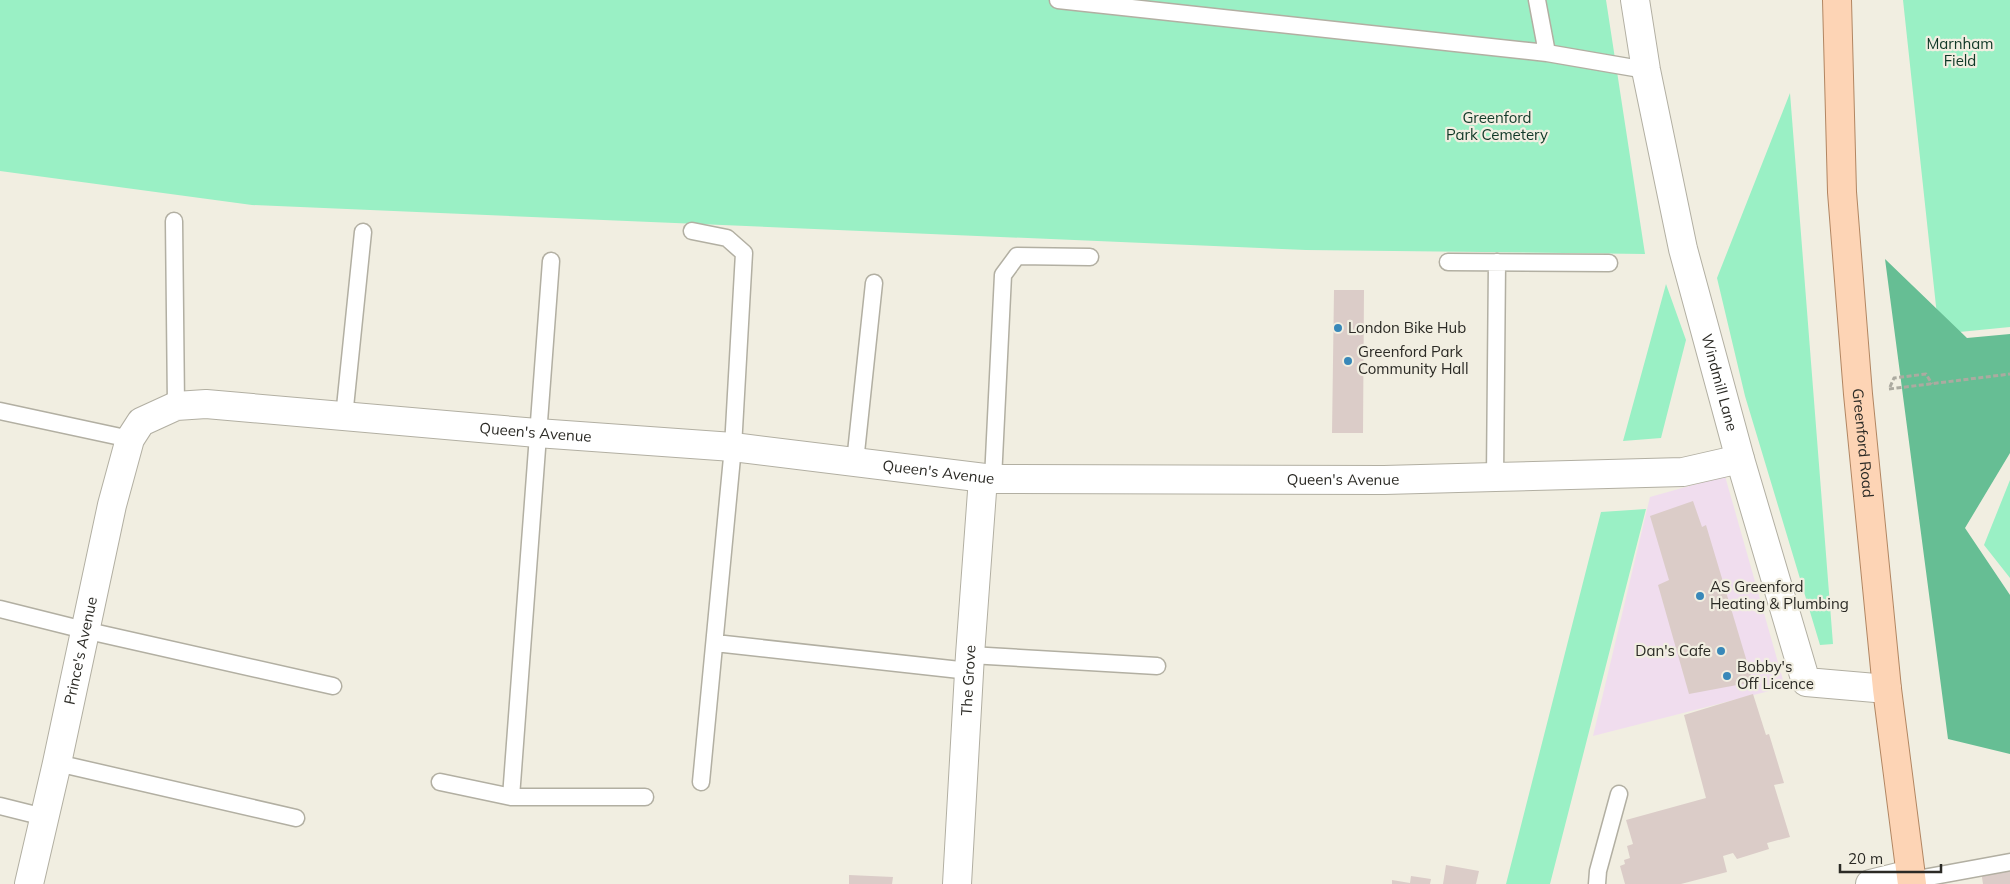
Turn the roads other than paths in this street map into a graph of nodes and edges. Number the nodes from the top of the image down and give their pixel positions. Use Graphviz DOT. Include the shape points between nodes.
graph roads {
  1 [pos="1058,0"];
  2 [pos="1537,0"];
  3 [pos="1635,0"];
  4 [pos="1837,0"];
  5 [pos="1547,53"];
  6 [pos="1646,70"];
  7 [pos="174,222"];
  8 [pos="692,231"];
  9 [pos="363,232"];
  10 [pos="1090,256"];
  11 [pos="551,261"];
  12 [pos="1448,262"];
  13 [pos="1497,262"];
  14 [pos="1608,263"];
  15 [pos="874,283"];
  16 [pos="176,406"];
  17 [pos="0,411"];
  18 [pos="344,417"];
  19 [pos="136,431"];
  20 [pos="537,433"];
  21 [pos="733,448"];
  22 [pos="1740,459"];
  23 [pos="855,462"];
  24 [pos="1495,477"];
  25 [pos="988,479"];
  26 [pos="0,609"];
  27 [pos="84,630"];
  28 [pos="715,643"];
  29 [pos="969,663"];
  30 [pos="1157,666"];
  31 [pos="333,686"];
  32 [pos="1887,689"];
  33 [pos="57,763"];
  34 [pos="440,782"];
  35 [pos="701,782"];
  36 [pos="1619,794"];
  37 [pos="511,797"];
  38 [pos="644,797"];
  39 [pos="0,806"];
  40 [pos="44,817"];
  41 [pos="296,818"];
  42 [pos="2010,862"];
  43 [pos="1958,878"];
  44 [pos="1911,880"];
  45 [pos="29,884"];
  46 [pos="957,884"];
  47 [pos="1597,884"];
  48 [pos="1870,884"];
  1 -- 5 [label="lane"];
  2 -- 5 [label="lane"];
  3 -- 6 [label="street, Windmill Lane"];
  4 -- 32 [label="main road, Greenford Road" via="1842,192"];
  5 -- 6 [label="lane"];
  6 -- 22 [label="street, Windmill Lane" via="1683,249"];
  7 -- 16 [label="lane"];
  8 -- 21 [label="lane" via="727,238 744,253"];
  9 -- 18 [label="lane"];
  10 -- 25 [label="lane" via="1017,256 1004,275"];
  11 -- 20 [label="lane"];
  12 -- 13 [label="lane"];
  13 -- 14 [label="lane"];
  13 -- 24 [label="lane"];
  15 -- 23 [label="lane"];
  16 -- 18 [label="street, Queen's Avenue" via="206,404"];
  16 -- 19 [label="street, Queen's Avenue"];
  17 -- 19 [label="lane"];
  18 -- 20 [label="street, Queen's Avenue"];
  19 -- 27 [label="street, Prince's Avenue" via="112,505"];
  20 -- 21 [label="street, Queen's Avenue"];
  20 -- 37 [label="lane"];
  21 -- 23 [label="street, Queen's Avenue"];
  21 -- 28 [label="lane"];
  22 -- 24 [label="street, Queen's Avenue" via="1683,472"];
  22 -- 32 [label="street, Windmill Lane" via="1806,682"];
  23 -- 25 [label="street, Queen's Avenue"];
  24 -- 25 [label="street, Queen's Avenue" via="1384,480"];
  25 -- 29 [label="street, The Grove"];
  26 -- 27 [label="lane"];
  27 -- 31 [label="lane"];
  27 -- 33 [label="street, Prince's Avenue"];
  28 -- 29 [label="lane"];
  28 -- 35 [label="lane"];
  29 -- 30 [label="lane"];
  29 -- 46 [label="street, The Grove"];
  32 -- 44 [label="main road, Greenford Road"];
  33 -- 40 [label="street, Prince's Avenue"];
  33 -- 41 [label="lane"];
  34 -- 37 [label="lane"];
  36 -- 47 [label="lane"];
  37 -- 38 [label="lane"];
  39 -- 40 [label="lane"];
  40 -- 45 [label="street, Prince's Avenue"];
  42 -- 43 [label="lane"];
  43 -- 44 [label="lane"];
  44 -- 48 [label="street"];
}
